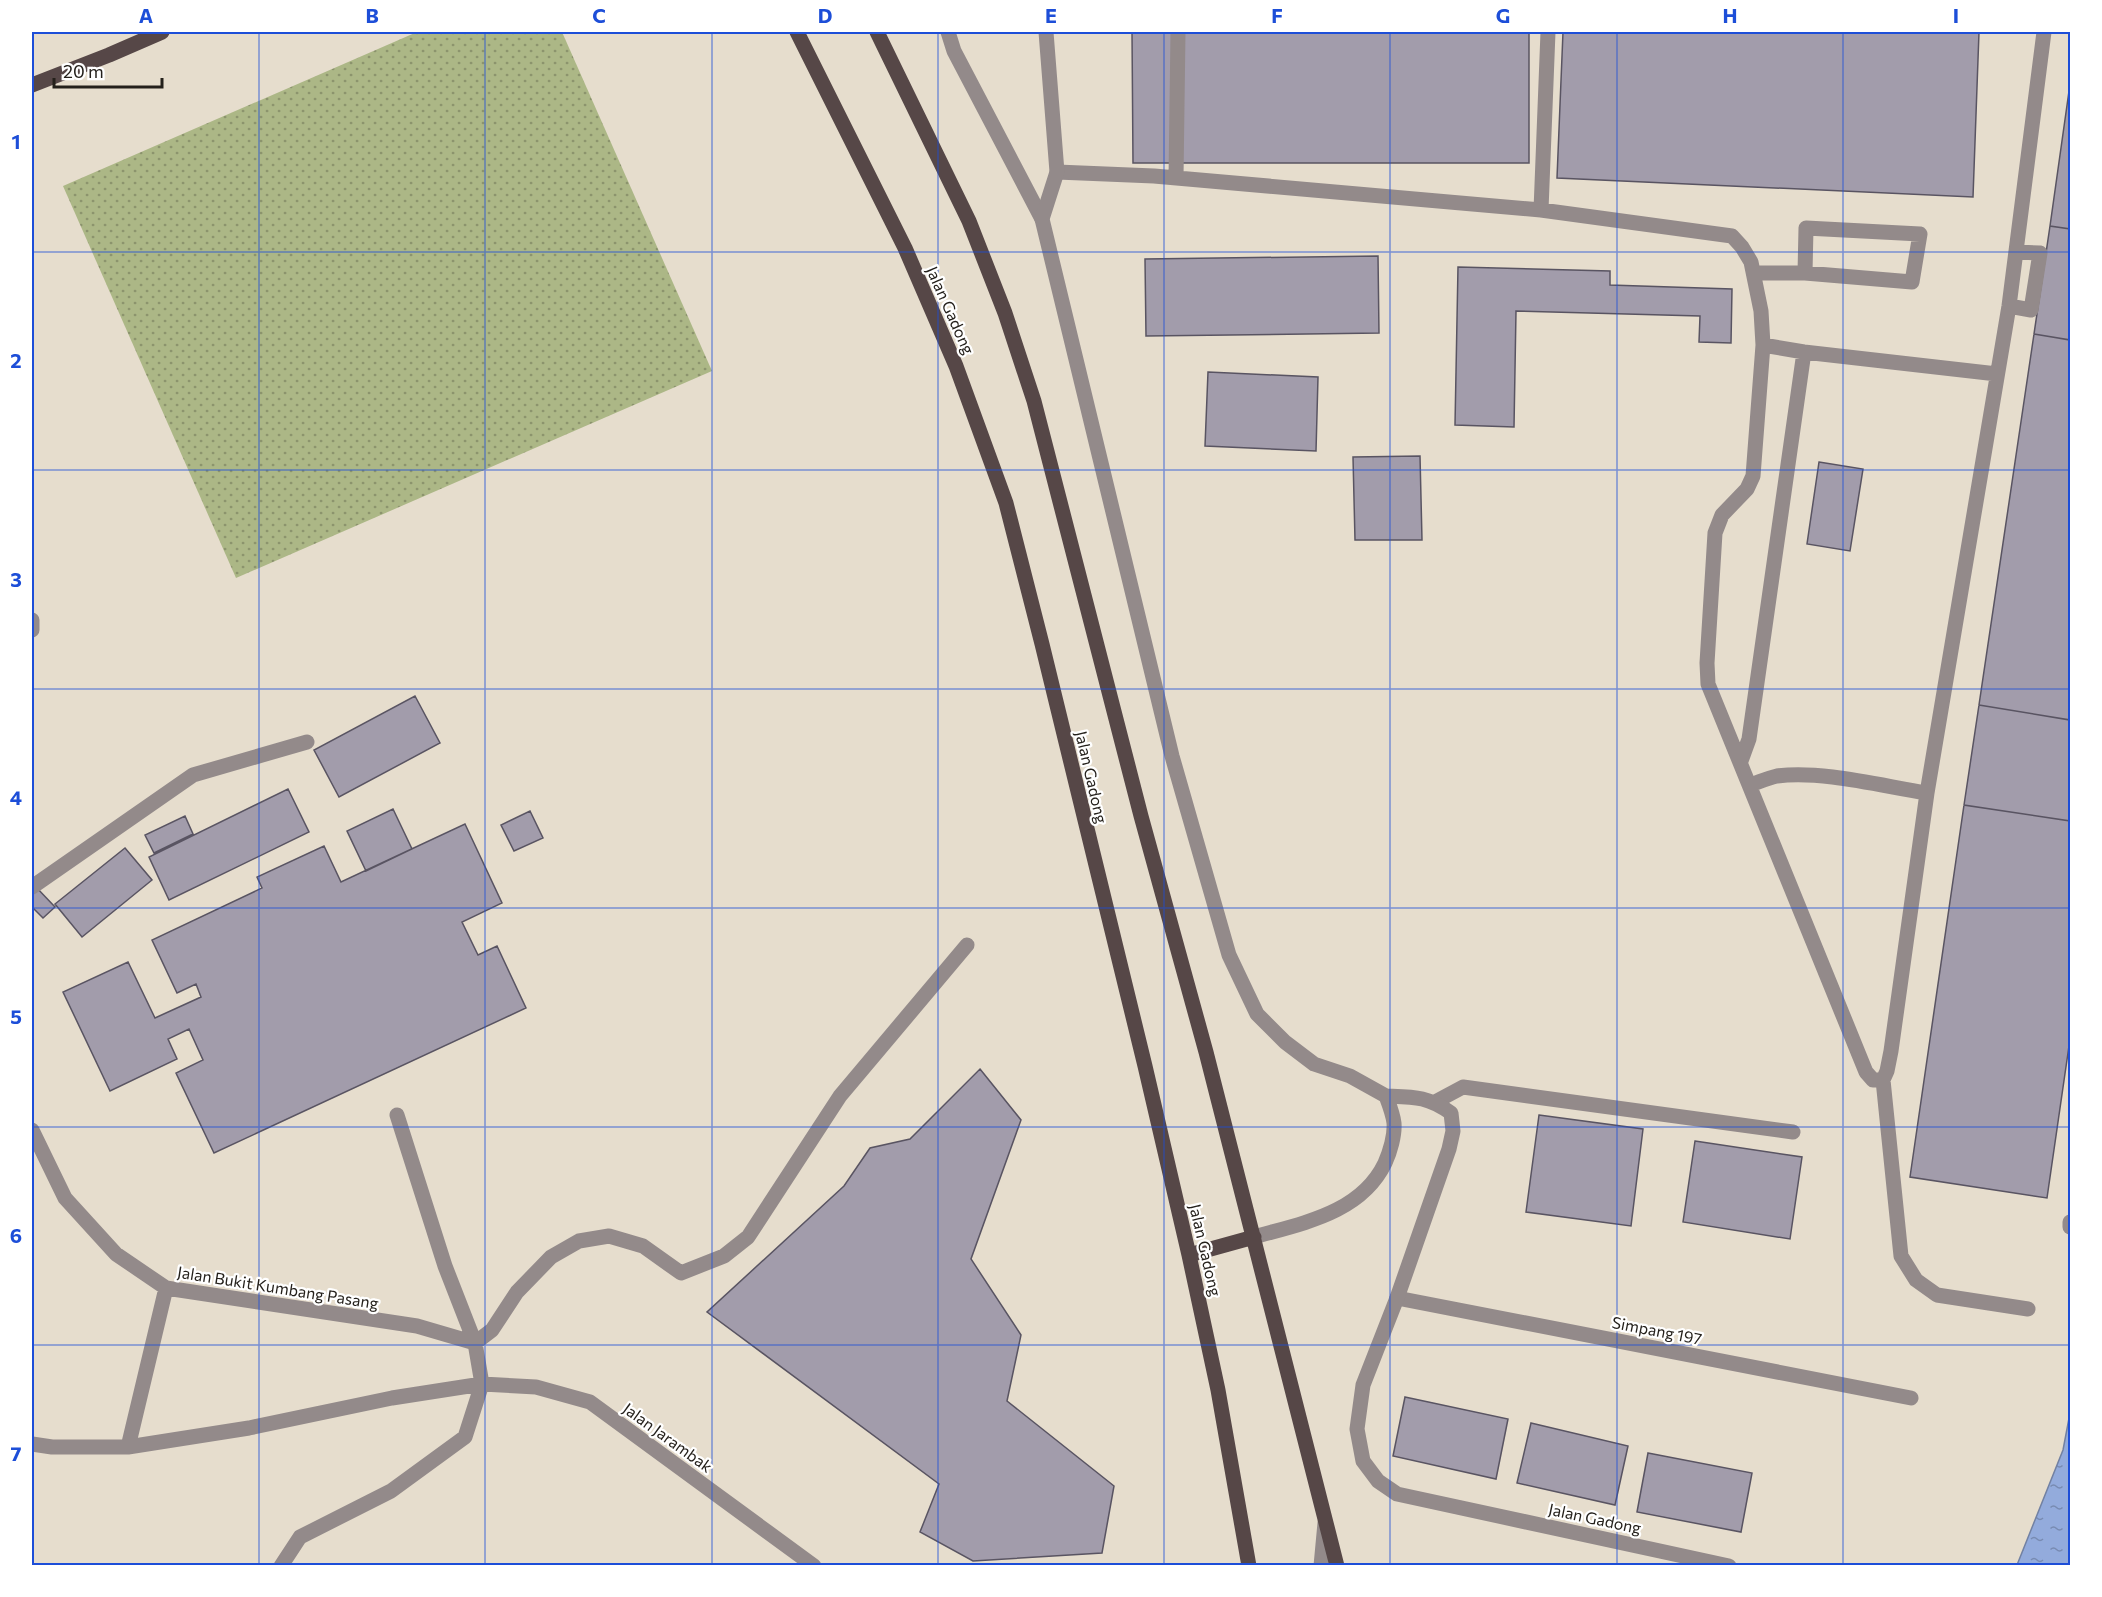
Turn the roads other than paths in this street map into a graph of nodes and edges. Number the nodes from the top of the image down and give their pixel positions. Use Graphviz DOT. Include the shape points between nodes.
graph roads {
  1 [pos="162,32"];
  2 [pos="797,32"];
  3 [pos="877,32"];
  4 [pos="948,32"];
  5 [pos="1046,32"];
  6 [pos="1178,32"];
  7 [pos="1548,32"];
  8 [pos="2044,32"];
  9 [pos="32,85"];
  10 [pos="1057,172"];
  11 [pos="1176,178"];
  12 [pos="1541,210"];
  13 [pos="1042,219"];
  14 [pos="2017,252"];
  15 [pos="1754,273"];
  16 [pos="1805,273"];
  17 [pos="2009,306"];
  18 [pos="1763,345"];
  19 [pos="1804,352"];
  20 [pos="1997,375"];
  21 [pos="32,620"];
  22 [pos="32,630"];
  23 [pos="307,742"];
  24 [pos="1742,761"];
  25 [pos="1750,785"];
  26 [pos="1927,793"];
  27 [pos="32,887"];
  28 [pos="967,945"];
  29 [pos="1883,1080"];
  30 [pos="1386,1096"];
  31 [pos="1435,1102"];
  32 [pos="396,1114"];
  33 [pos="32,1130"];
  34 [pos="1793,1132"];
  35 [pos="1254,1237"];
  36 [pos="1189,1256"];
  37 [pos="165,1288"];
  38 [pos="1396,1298"];
  39 [pos="2028,1309"];
  40 [pos="475,1343"];
  41 [pos="482,1384"];
  42 [pos="1911,1398"];
  43 [pos="32,1444"];
  44 [pos="128,1447"];
  45 [pos="1326,1520"];
  46 [pos="281,1566"];
  47 [pos="814,1566"];
  48 [pos="1249,1566"];
  49 [pos="1321,1566"];
  50 [pos="1337,1566"];
  51 [pos="1729,1566"];
  1 -- 9 [label="main road"];
  2 -- 36 [label="main road, Jalan Gadong" via="914,270 956,366 1006,503"];
  3 -- 35 [label="main road" via="969,221 1034,401"];
  4 -- 13 [label="street" via="954,51"];
  5 -- 10 [label="street"];
  6 -- 11 [label="street"];
  7 -- 12 [label="street"];
  8 -- 14 [label="street"];
  10 -- 11 [label="street"];
  10 -- 13 [label="street"];
  11 -- 12 [label="street"];
  12 -- 15 [label="street" via="1732,236 1751,262"];
  13 -- 30 [label="street" via="1172,756 1229,955 1257,1014 1285,1042 1314,1064 1350,1076"];
  14 -- 17 [label="street"];
  14 -- 17 [label="street" via="2040,253 2031,310"];
  15 -- 16 [label="street"];
  15 -- 18 [label="street"];
  16 -- 16 [label="street" via="1912,282 1920,234 1806,228"];
  17 -- 20 [label="street"];
  18 -- 19 [label="street"];
  18 -- 24 [label="street" via="1753,476 1748,489 1722,515 1715,533 1707,663 1708,684"];
  19 -- 20 [label="street"];
  19 -- 24 [label="street" via="1749,739"];
  20 -- 26 [label="street"];
  21 -- 22 [label="street"];
  23 -- 27 [label="street" via="193,775"];
  24 -- 25 [label="street"];
  25 -- 26 [label="street" via="1795,774"];
  25 -- 29 [label="street" via="1866,1072 1873,1080"];
  26 -- 29 [label="street" via="1891,1050"];
  28 -- 40 [label="street" via="840,1096 748,1237 724,1256 681,1273 643,1246 609,1236 579,1241 551,1257 517,1292 492,1330"];
  29 -- 39 [label="street" via="1901,1256 1916,1280 1937,1295"];
  30 -- 31 [label="street"];
  30 -- 35 [label="street" via="1394,1123 1390,1153 1377,1178 1353,1201 1312,1221"];
  31 -- 34 [label="street" via="1463,1087"];
  31 -- 38 [label="street, Jalan Gadong" via="1451,1113 1453,1131"];
  32 -- 40 [label="street" via="445,1266"];
  33 -- 37 [label="street" via="65,1198 116,1254"];
  35 -- 36 [label="main road"];
  35 -- 45 [label="main road"];
  36 -- 48 [label="main road, Jalan Gadong" via="1218,1390"];
  37 -- 40 [label="street, Jalan Bukit Kumbang Pasang" via="417,1326"];
  37 -- 44 [label="street, Jalan Bukit Kumbang Pasang"];
  38 -- 42 [label="street, Simpang 197"];
  38 -- 51 [label="street, Jalan Gadong" via="1363,1384 1357,1429 1363,1461 1378,1481 1397,1494"];
  40 -- 41 [label="street"];
  41 -- 44 [label="street"];
  41 -- 46 [label="street" via="465,1437 391,1491 300,1537"];
  41 -- 47 [label="street, Jalan Jarambak" via="536,1387 590,1402"];
  43 -- 44 [label="street"];
  45 -- 49 [label="street"];
  45 -- 50 [label="main road"];
}
